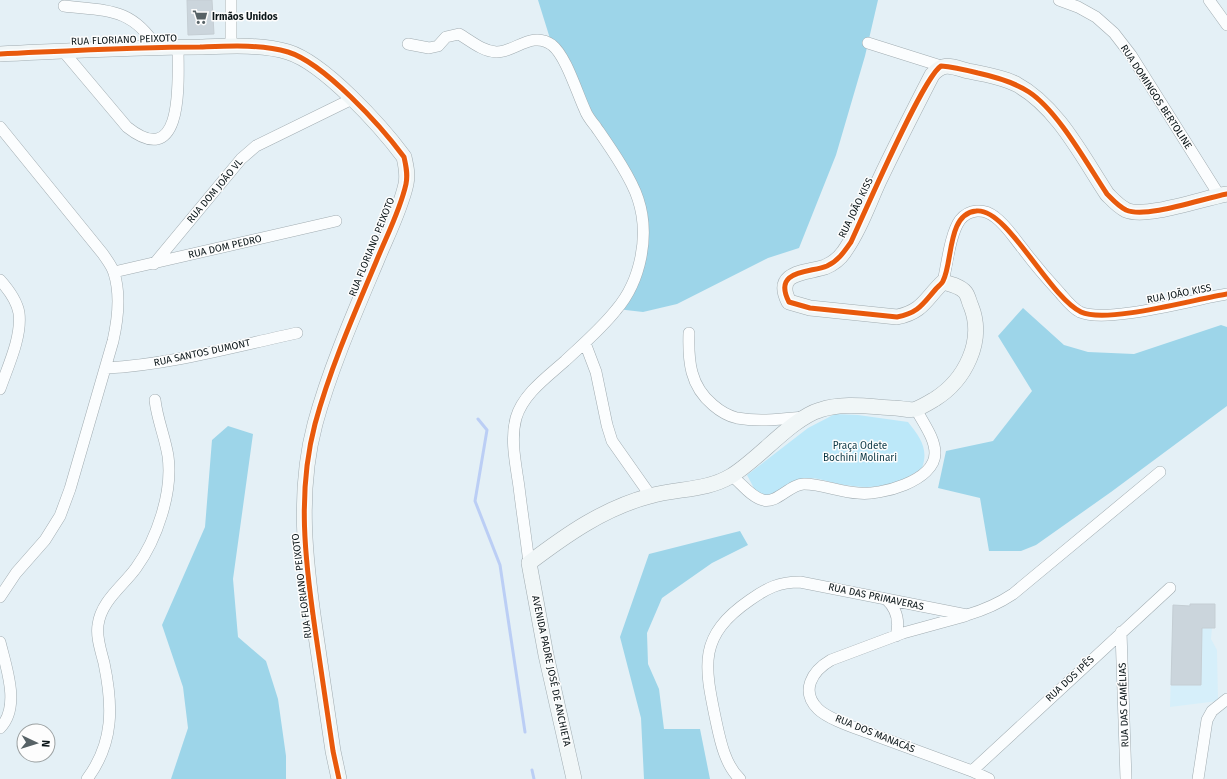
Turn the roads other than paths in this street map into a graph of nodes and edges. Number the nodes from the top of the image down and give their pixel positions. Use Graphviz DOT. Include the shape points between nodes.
graph roads {
  1 [pos="231,0"];
  2 [pos="1059,0"];
  3 [pos="1209,0"];
  4 [pos="64,6"];
  5 [pos="1227,25"];
  6 [pos="868,43"];
  7 [pos="408,44"];
  8 [pos="230,46"];
  9 [pos="178,47"];
  10 [pos="157,48"];
  11 [pos="63,51"];
  12 [pos="0,54"];
  13 [pos="942,66"];
  14 [pos="352,99"];
  15 [pos="0,127"];
  16 [pos="1223,194"];
  17 [pos="336,221"];
  18 [pos="154,264"];
  19 [pos="114,272"];
  20 [pos="0,280"];
  21 [pos="943,282"];
  22 [pos="1227,294"];
  23 [pos="297,333"];
  24 [pos="689,333"];
  25 [pos="585,343"];
  26 [pos="106,368"];
  27 [pos="0,389"];
  28 [pos="155,400"];
  29 [pos="916,409"];
  30 [pos="805,417"];
  31 [pos="1160,472"];
  32 [pos="732,476"];
  33 [pos="650,495"];
  34 [pos="529,563"];
  35 [pos="1170,588"];
  36 [pos="0,596"];
  37 [pos="886,599"];
  38 [pos="967,615"];
  39 [pos="1121,632"];
  40 [pos="896,636"];
  41 [pos="0,642"];
  42 [pos="1227,699"];
  43 [pos="2,721"];
  44 [pos="972,771"];
  45 [pos="87,779"];
  46 [pos="339,779"];
  47 [pos="574,779"];
  48 [pos="740,779"];
  49 [pos="989,779"];
  50 [pos="1126,779"];
  51 [pos="1198,779"];
  1 -- 8 [label="street"];
  2 -- 16 [label="street, RUA DOMINGOS BERTOLINE" via="1096,17 1114,33"];
  3 -- 5 [label="street"];
  4 -- 10 [label="street" via="121,14 142,27"];
  6 -- 13 [label="street"];
  7 -- 25 [label="street" via="429,48 438,46 446,37 459,34 485,50 498,52 536,40 552,45 567,66 586,112 613,151 638,198 642,217 641,256 634,280 617,309"];
  8 -- 9 [label="street, RUA FLORIANO PEIXOTO"];
  8 -- 14 [label="street, RUA FLORIANO PEIXOTO" via="288,52 315,66"];
  9 -- 10 [label="street, RUA FLORIANO PEIXOTO"];
  9 -- 11 [label="street" via="178,96 175,118 171,129 156,139 139,136 127,127"];
  10 -- 11 [label="street, RUA FLORIANO PEIXOTO"];
  11 -- 12 [label="street, RUA FLORIANO PEIXOTO"];
  13 -- 16 [label="street" via="1014,83 1030,92 1048,108 1107,194 1127,210 1160,210"];
  13 -- 21 [label="street, RUA JOÃO KISS" via="932,75 847,248 835,262 791,276 785,294 789,302 810,308 897,317 911,314 924,304"];
  14 -- 18 [label="street, RUA DOM JOÃO VL" via="256,146 241,159"];
  14 -- 46 [label="street, RUA FLORIANO PEIXOTO" via="397,147 404,157 407,168 406,183 396,214 321,404 306,477 304,514 307,574"];
  15 -- 19 [label="street" via="88,233"];
  17 -- 18 [label="street, RUA DOM PEDRO"];
  18 -- 19 [label="street, RUA DOM PEDRO"];
  19 -- 26 [label="street" via="118,318"];
  20 -- 27 [label="street" via="15,301 19,313 15,343"];
  21 -- 22 [label="street, RUA JOÃO KISS" via="954,232 960,221 967,214 984,211 1004,224 1043,275 1080,312 1094,315 1125,314"];
  21 -- 29 [label="street" via="957,286 965,292 974,314 976,335 964,371 950,388"];
  23 -- 26 [label="street, RUA SANTOS DUMONT" via="158,362"];
  24 -- 30 [label="street" via="688,357 695,384 705,399 722,412 736,418 757,420"];
  25 -- 33 [label="street" via="596,372 606,425 612,441"];
  25 -- 34 [label="street" via="538,386 522,404 516,419 515,458"];
  26 -- 36 [label="street" via="60,516 45,540"];
  28 -- 45 [label="street" via="168,455 168,486 149,548 101,613 98,634 111,709 104,750"];
  29 -- 30 [label="street" via="834,406"];
  29 -- 32 [label="street" via="933,441 934,460 929,469 892,490 859,494 818,485 800,484 766,501 756,497"];
  30 -- 32 [label="street"];
  31 -- 38 [label="street, RUA DAS PRIMAVERAS" via="1013,594 997,605"];
  32 -- 33 [label="street" via="714,484"];
  33 -- 34 [label="street" via="589,521"];
  34 -- 47 [label="street, AVENIDA PADRE JOSÉ DE ANCHIETA" via="546,655"];
  35 -- 39 [label="street, RUA DOS IPÊS"];
  37 -- 38 [label="street, RUA DAS PRIMAVERAS"];
  37 -- 40 [label="street" via="898,618"];
  37 -- 48 [label="street, RUA DAS PRIMAVERAS" via="816,584 785,582 774,586 732,613 719,627 712,639 708,675 719,737 729,763"];
  38 -- 40 [label="street, RUA DOS MANACÁS"];
  39 -- 44 [label="street, RUA DOS IPÊS"];
  39 -- 50 [label="street, RUA DAS CAMÉLIAS"];
  40 -- 44 [label="street, RUA DOS MANACÁS" via="822,665 810,682 811,701 819,711 847,725"];
  41 -- 43 [label="street" via="10,693 10,711"];
  42 -- 51 [label="street" via="1212,711 1207,720"];
  44 -- 49 [label="street, RUA DOS MANACÁS"];
}
